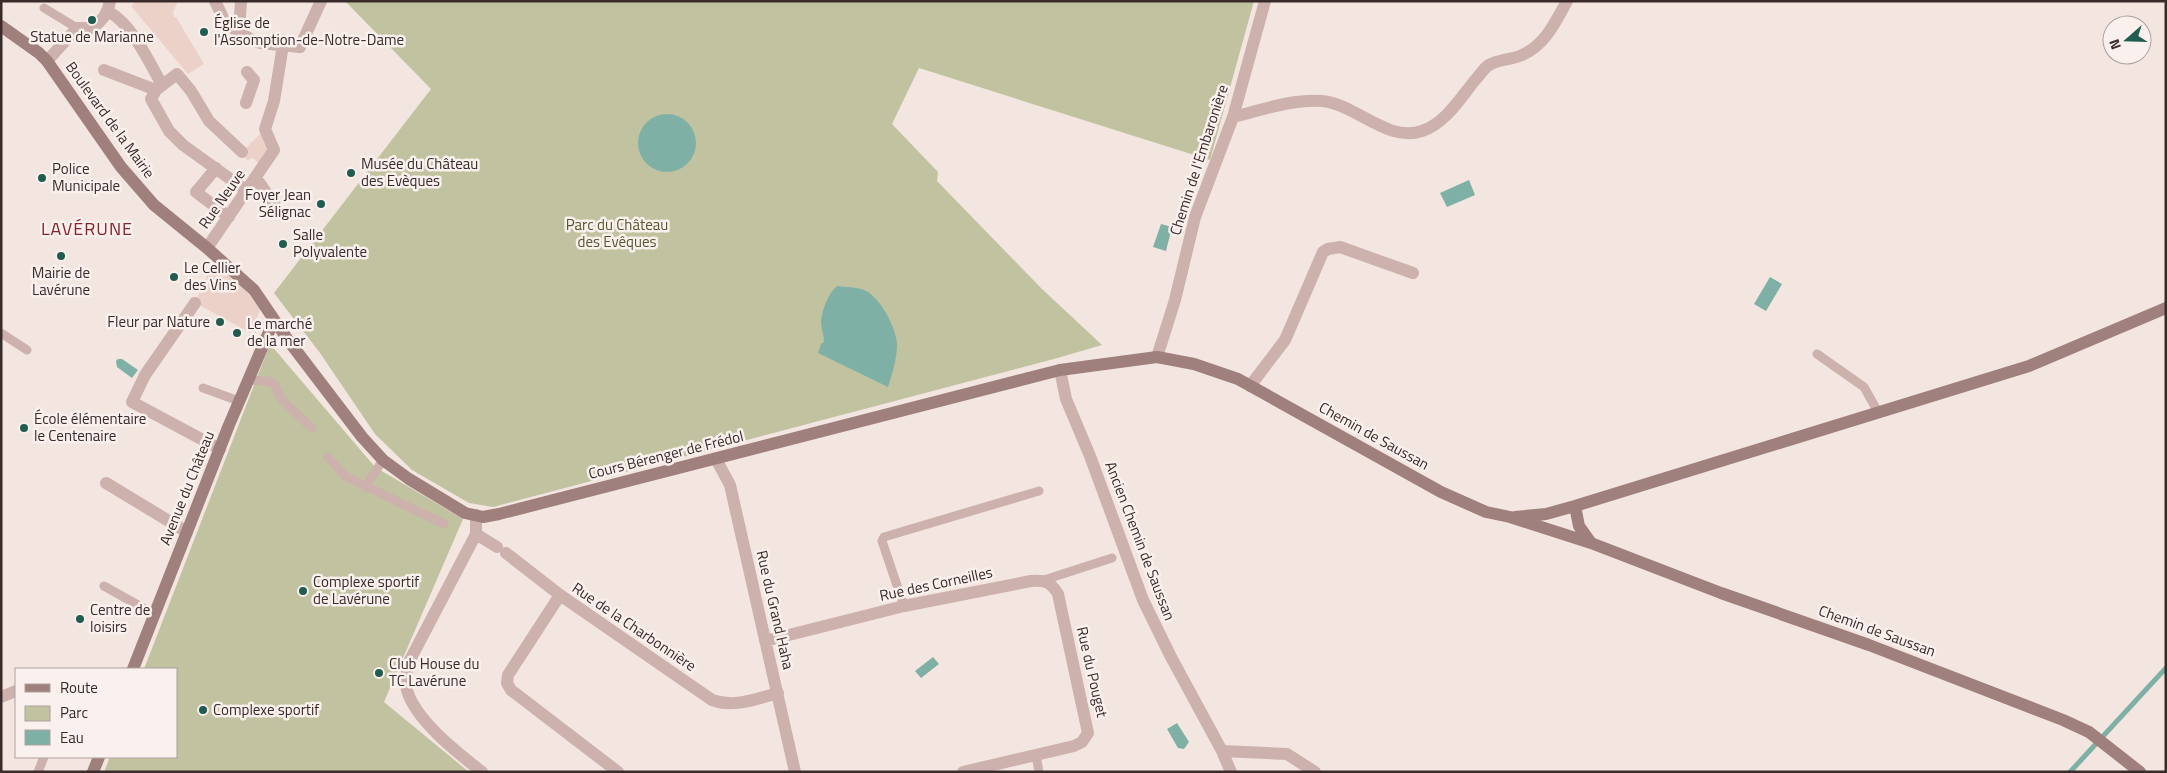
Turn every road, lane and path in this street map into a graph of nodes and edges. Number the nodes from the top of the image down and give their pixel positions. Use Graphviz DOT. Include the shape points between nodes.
graph roads {
  1 [pos="215,1"];
  2 [pos="241,1"];
  3 [pos="320,1"];
  4 [pos="1265,1"];
  5 [pos="1567,1"];
  6 [pos="110,7"];
  7 [pos="44,8"];
  8 [pos="1,26"];
  9 [pos="77,28"];
  10 [pos="238,31"];
  11 [pos="283,45"];
  12 [pos="47,61"];
  13 [pos="104,70"];
  14 [pos="247,72"];
  15 [pos="159,87"];
  16 [pos="246,103"];
  17 [pos="1232,117"];
  18 [pos="242,152"];
  19 [pos="216,168"];
  20 [pos="259,173"];
  21 [pos="247,192"];
  22 [pos="278,210"];
  23 [pos="229,217"];
  24 [pos="207,248"];
  25 [pos="1413,273"];
  26 [pos="194,302"];
  27 [pos="2166,308"];
  28 [pos="274,320"];
  29 [pos="1,334"];
  30 [pos="27,350"];
  31 [pos="1816,354"];
  32 [pos="1157,358"];
  33 [pos="1144,360"];
  34 [pos="1060,370"];
  35 [pos="248,380"];
  36 [pos="1250,386"];
  37 [pos="203,388"];
  38 [pos="239,401"];
  39 [pos="1878,412"];
  40 [pos="312,428"];
  41 [pos="220,449"];
  42 [pos="328,457"];
  43 [pos="716,458"];
  44 [pos="383,460"];
  45 [pos="106,483"];
  46 [pos="364,487"];
  47 [pos="1039,491"];
  48 [pos="1575,506"];
  49 [pos="476,515"];
  50 [pos="1510,517"];
  51 [pos="444,524"];
  52 [pos="187,532"];
  53 [pos="476,534"];
  54 [pos="1591,543"];
  55 [pos="1112,558"];
  56 [pos="1044,580"];
  57 [pos="104,586"];
  58 [pos="560,595"];
  59 [pos="904,606"];
  60 [pos="154,614"];
  61 [pos="765,641"];
  62 [pos="133,668"];
  63 [pos="15,691"];
  64 [pos="778,693"];
  65 [pos="1,696"];
  66 [pos="1222,751"];
  67 [pos="1036,755"];
  68 [pos="44,758"];
  69 [pos="99,758"];
  70 [pos="38,772"];
  71 [pos="93,772"];
  72 [pos="482,772"];
  73 [pos="618,772"];
  74 [pos="795,772"];
  75 [pos="963,772"];
  76 [pos="1039,772"];
  77 [pos="1231,772"];
  78 [pos="1315,772"];
  79 [pos="2140,772"];
  1 -- 10 [label="street" via="226,24"];
  2 -- 10 [label="street"];
  3 -- 11 [label="street" via="300,47"];
  4 -- 17 [label="street, Chemin de l'Embaronière"];
  5 -- 17 [label="street" via="1543,42 1522,55 1488,65 1448,113 1421,132 1401,132 1384,127 1350,109 1323,101 1288,102"];
  6 -- 9 [label="street" via="92,28"];
  6 -- 15 [label="street" via="144,52"];
  7 -- 9 [label="lane"];
  8 -- 12 [label="street, Boulevard de la Mairie"];
  9 -- 12 [label="street"];
  10 -- 11 [label="street" via="260,43"];
  11 -- 20 [label="street, Rue Neuve" via="274,101 265,129 274,150"];
  12 -- 24 [label="street, Boulevard de la Mairie" via="120,167 154,205"];
  13 -- 15 [label="street"];
  14 -- 16 [label="street" via="254,80"];
  15 -- 18 [label="street" via="177,74 192,91 209,121"];
  15 -- 19 [label="street" via="151,99 169,131"];
  17 -- 32 [label="street, Chemin de l'Embaronière" via="1195,217"];
  19 -- 21 [label="street"];
  19 -- 23 [label="street" via="196,192"];
  20 -- 21 [label="street, Rue Neuve"];
  20 -- 22 [label="street"];
  21 -- 23 [label="street, Rue Neuve"];
  23 -- 24 [label="street, Rue Neuve"];
  24 -- 28 [label="street, Boulevard de la Mairie" via="254,290"];
  25 -- 36 [label="street" via="1340,247 1328,249 1319,257 1285,340"];
  26 -- 41 [label="street" via="145,375 132,402"];
  27 -- 39 [label="street" via="2029,366"];
  28 -- 35 [label="street, Avenue du Château"];
  28 -- 44 [label="street, Cours Bérenger de Frédol"];
  29 -- 30 [label="lane"];
  31 -- 39 [label="lane" via="1864,387"];
  32 -- 33 [label="street, Chemin de Saussan"];
  32 -- 36 [label="street, Chemin de Saussan" via="1194,364"];
  33 -- 34 [label="street, Cours Bérenger de Frédol"];
  34 -- 43 [label="street, Cours Bérenger de Frédol"];
  34 -- 66 [label="street, Ancien Chemin de Saussan" via="1066,399 1143,600"];
  35 -- 38 [label="street, Avenue du Château"];
  35 -- 40 [label="lane" via="268,381 274,385 281,399"];
  36 -- 50 [label="street, Chemin de Saussan" via="1441,492 1486,512"];
  37 -- 38 [label="lane"];
  38 -- 41 [label="street, Avenue du Château"];
  39 -- 48 [label="street"];
  41 -- 52 [label="street, Avenue du Château"];
  42 -- 46 [label="lane" via="345,476"];
  43 -- 49 [label="street, Cours Bérenger de Frédol" via="499,514"];
  43 -- 61 [label="street, Rue du Grand Haha" via="730,485"];
  44 -- 46 [label="lane"];
  44 -- 49 [label="street, Cours Bérenger de Frédol" via="409,479 465,512"];
  45 -- 52 [label="street"];
  46 -- 51 [label="lane"];
  47 -- 59 [label="lane" via="884,537 882,541"];
  48 -- 50 [label="street" via="1546,514"];
  48 -- 54 [label="street" via="1579,526"];
  49 -- 53 [label="street"];
  50 -- 54 [label="street, Chemin de Saussan"];
  52 -- 60 [label="street, Avenue du Château"];
  53 -- 58 [label="street"];
  53 -- 72 [label="street" via="410,660 406,675 412,702 441,739"];
  54 -- 79 [label="street, Chemin de Saussan" via="1962,680 2089,732"];
  55 -- 56 [label="lane, Rue des Corneilles"];
  56 -- 59 [label="street, Rue des Corneilles"];
  56 -- 67 [label="street, Rue du Pouget" via="1058,594 1088,733 1082,742 1074,746"];
  57 -- 60 [label="lane"];
  58 -- 64 [label="street, Rue de la Charbonnière" via="712,700 733,704"];
  58 -- 73 [label="street, Rue de la Charbonnière" via="508,675 507,683 511,690"];
  59 -- 61 [label="street, Rue des Corneilles"];
  60 -- 62 [label="street, Avenue du Château"];
  61 -- 64 [label="street, Rue du Grand Haha"];
  63 -- 65 [label="street"];
  64 -- 74 [label="street, Rue du Grand Haha"];
  66 -- 77 [label="street, Ancien Chemin de Saussan"];
  66 -- 78 [label="street" via="1288,754"];
  67 -- 75 [label="street, Rue du Pouget"];
  67 -- 76 [label="lane"];
  68 -- 70 [label="lane"];
  69 -- 71 [label="street"];
}
